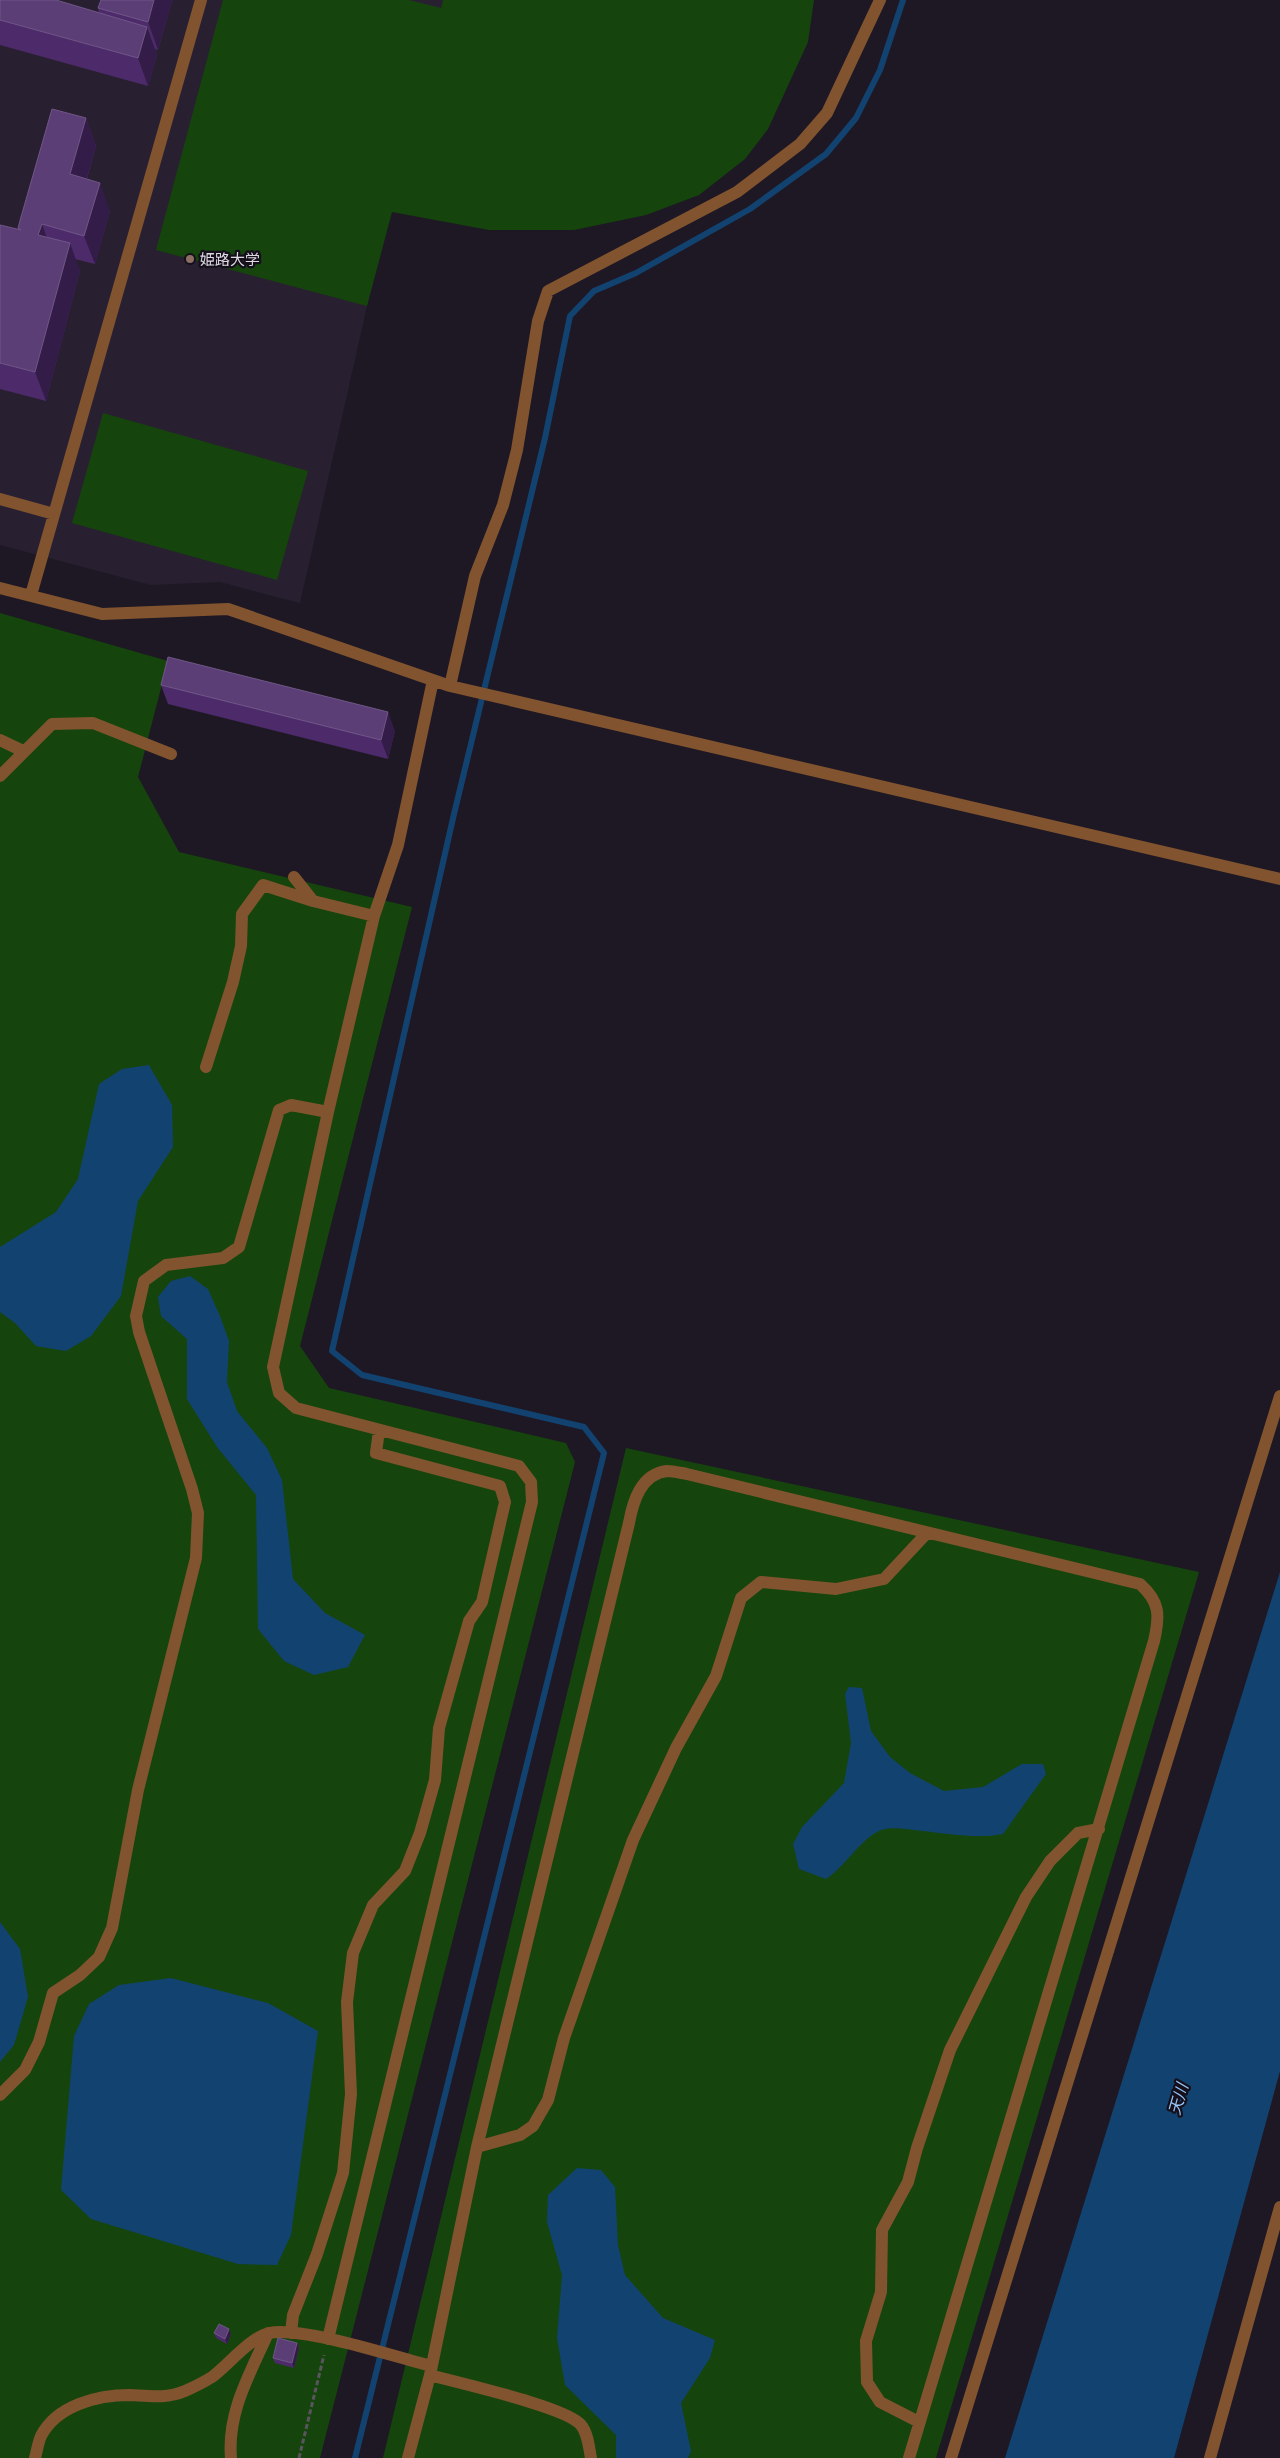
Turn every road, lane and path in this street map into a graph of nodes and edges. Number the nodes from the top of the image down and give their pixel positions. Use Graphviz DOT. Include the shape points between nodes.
graph roads {
  1 [pos="201,0"];
  2 [pos="880,0"];
  3 [pos="0,499"];
  4 [pos="54,514"];
  5 [pos="0,588"];
  6 [pos="31,595"];
  7 [pos="433,680"];
  8 [pos="450,686"];
  9 [pos="0,740"];
  10 [pos="23,751"];
  11 [pos="172,754"];
  12 [pos="0,776"];
  13 [pos="294,876"];
  14 [pos="1280,880"];
  15 [pos="313,901"];
  16 [pos="374,916"];
  17 [pos="206,1067"];
  18 [pos="328,1112"];
  19 [pos="1280,1396"];
  20 [pos="380,1430"];
  21 [pos="927,1533"];
  22 [pos="1098,1829"];
  23 [pos="0,2095"];
  24 [pos="477,2147"];
  25 [pos="1280,2206"];
  26 [pos="268,2333"];
  27 [pos="291,2333"];
  28 [pos="328,2340"];
  29 [pos="431,2371"];
  30 [pos="919,2422"];
  31 [pos="35,2458"];
  32 [pos="231,2458"];
  33 [pos="299,2458"];
  34 [pos="408,2458"];
  35 [pos="591,2458"];
  36 [pos="908,2458"];
  37 [pos="951,2458"];
  38 [pos="1210,2458"];
  1 -- 4 [label="street"];
  2 -- 8 [label="street" via="826,113 800,144 737,192 548,291 538,321 503,504 474,576"];
  3 -- 4 [label="street"];
  4 -- 6 [label="street"];
  5 -- 6 [label="street"];
  6 -- 7 [label="street" via="102,614 228,609"];
  7 -- 8 [label="street"];
  7 -- 16 [label="street" via="398,845"];
  8 -- 14 [label="street"];
  9 -- 10 [label="street"];
  10 -- 11 [label="street" via="52,724 94,723"];
  10 -- 12 [label="street"];
  13 -- 15 [label="street"];
  15 -- 16 [label="street"];
  15 -- 17 [label="street" via="263,885 242,914 241,946 233,982"];
  16 -- 18 [label="street"];
  18 -- 20 [label="street" via="273,1367 278,1393 296,1408"];
  18 -- 23 [label="street" via="291,1104 278,1110 239,1247 223,1258 166,1266 144,1281 136,1316 139,1332 192,1489 198,1514 196,1558 138,1790 112,1928 98,1957 80,1975 53,1993 39,2042 25,2070"];
  19 -- 37 [label="street"];
  20 -- 27 [label="street" via="376,1453 500,1486 505,1502 482,1602 469,1621 439,1728 435,1780 420,1833 405,1871 373,1905 353,1952 347,2002 351,2094 343,2173 317,2254 292,2315"];
  20 -- 28 [label="street" via="519,1466 531,1482 532,1502"];
  21 -- 22 [label="street" via="1140,1584 1154,1596 1159,1621"];
  21 -- 24 [label="street" via="884,1578 836,1589 761,1582 741,1598 716,1676 676,1748 633,1840 564,2038 548,2100 533,2126 520,2135"];
  21 -- 24 [label="street" via="687,1474 667,1472 648,1478 633,1501"];
  22 -- 30 [label="street"];
  22 -- 30 [label="street" via="1078,1833 1050,1861 1026,1897 950,2050 908,2182 882,2230 881,2292 866,2341 867,2382 880,2402"];
  24 -- 29 [label="street"];
  25 -- 38 [label="street"];
  26 -- 27 [label="street"];
  26 -- 31 [label="street" via="238,2353 213,2376 184,2392 153,2398 130,2395 102,2398 76,2405 57,2417 42,2436"];
  26 -- 32 [label="street" via="233,2417"];
  27 -- 28 [label="street"];
  28 -- 29 [label="street"];
  28 -- 33 [label="path"];
  29 -- 34 [label="street"];
  29 -- 35 [label="street" via="562,2412 581,2425"];
  30 -- 36 [label="street"];
}
